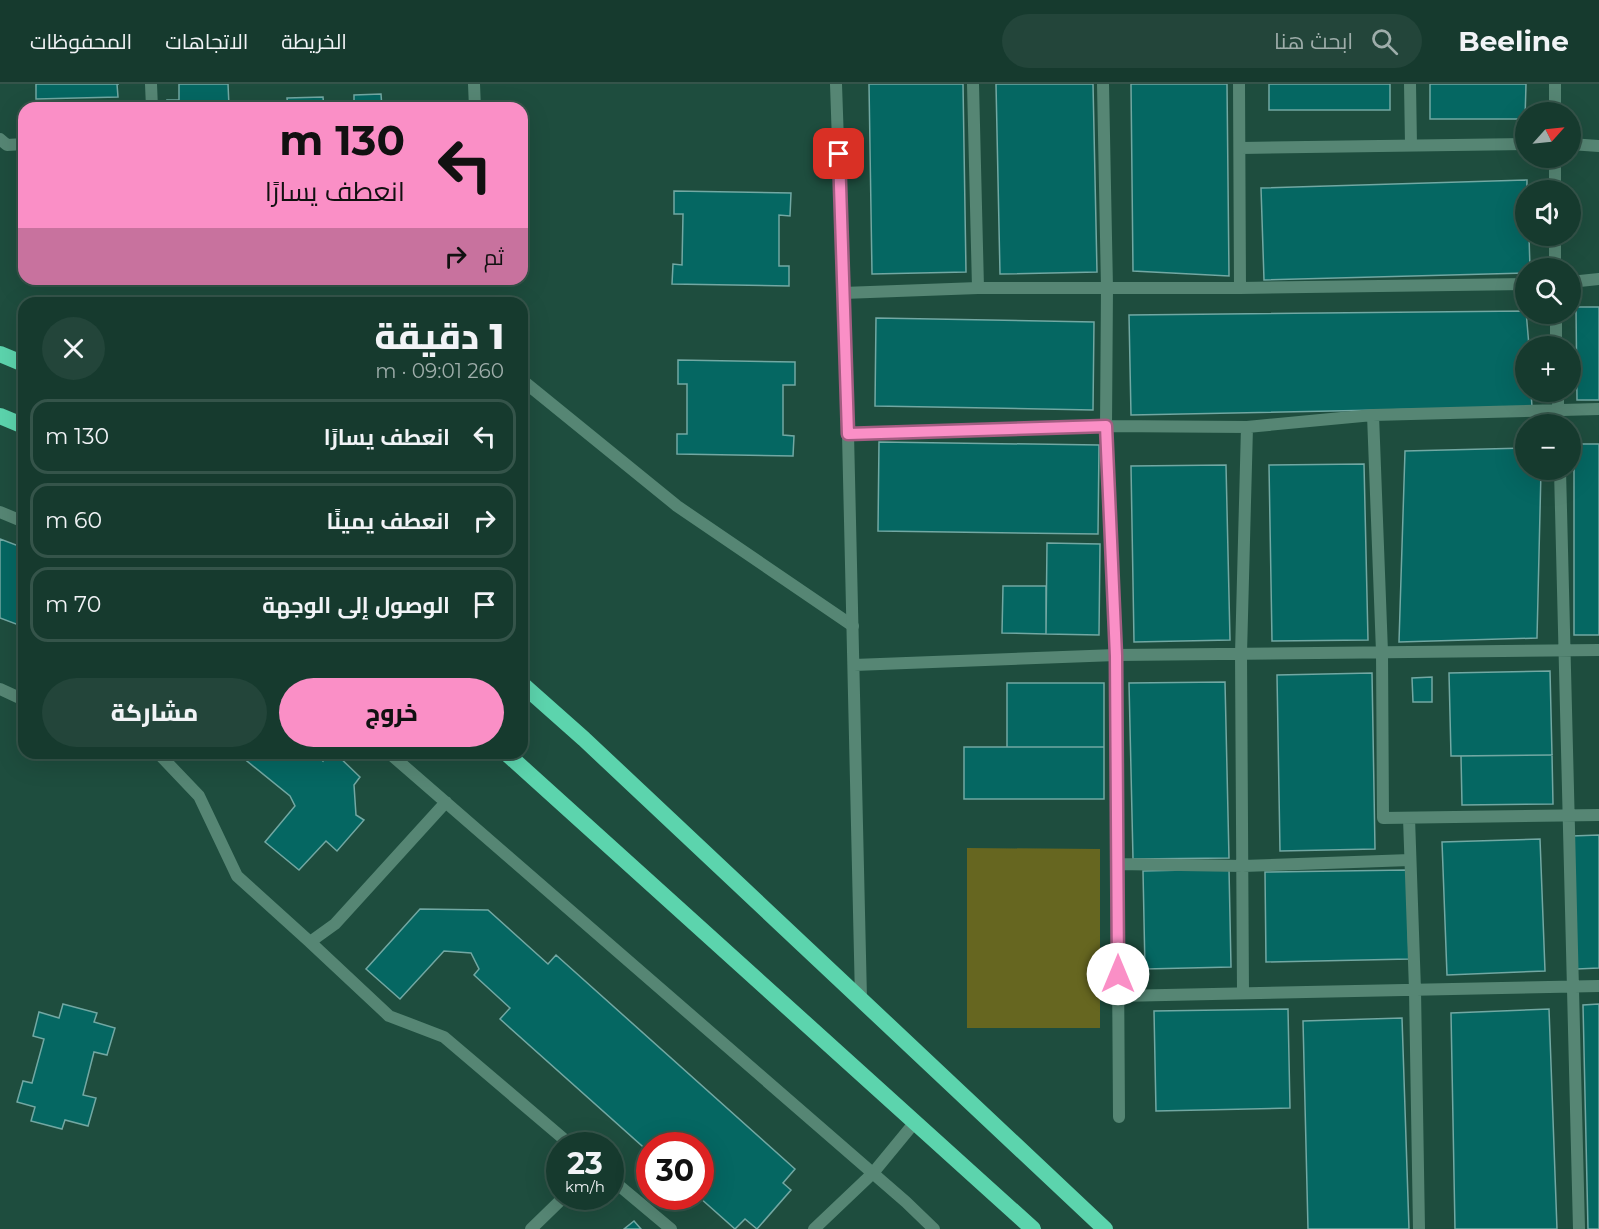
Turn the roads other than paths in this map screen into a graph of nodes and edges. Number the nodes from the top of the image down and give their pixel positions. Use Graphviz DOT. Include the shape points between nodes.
graph roads {
  1 [pos="151,84"];
  2 [pos="474,84"];
  3 [pos="836,84"];
  4 [pos="973,84"];
  5 [pos="1104,84"];
  6 [pos="1239,84"];
  7 [pos="1410,84"];
  8 [pos="1556,84"];
  9 [pos="152,102"];
  10 [pos="475,102"];
  11 [pos="1556,102"];
  12 [pos="0,139"];
  13 [pos="18,144"];
  14 [pos="1515,144"];
  15 [pos="1411,145"];
  16 [pos="1581,145"];
  17 [pos="1599,146"];
  18 [pos="1241,148"];
  19 [pos="1599,279"];
  20 [pos="1581,281"];
  21 [pos="1515,284"];
  22 [pos="978,288"];
  23 [pos="1107,288"];
  24 [pos="1240,288"];
  25 [pos="843,293"];
  26 [pos="0,354"];
  27 [pos="18,362"];
  28 [pos="528,385"];
  29 [pos="1558,402"];
  30 [pos="1599,409"];
  31 [pos="1558,410"];
  32 [pos="1558,414"];
  33 [pos="1373,415"];
  34 [pos="0,416"];
  35 [pos="18,424"];
  36 [pos="1106,426"];
  37 [pos="1247,427"];
  38 [pos="848,434"];
  39 [pos="1560,480"];
  40 [pos="0,512"];
  41 [pos="18,520"];
  42 [pos="853,626"];
  43 [pos="1599,650"];
  44 [pos="1382,652"];
  45 [pos="1565,652"];
  46 [pos="1241,654"];
  47 [pos="1116,656"];
  48 [pos="854,665"];
  49 [pos="0,689"];
  50 [pos="528,689"];
  51 [pos="18,697"];
  52 [pos="164,759"];
  53 [pos="396,759"];
  54 [pos="513,759"];
  55 [pos="446,802"];
  56 [pos="1599,815"];
  57 [pos="1569,816"];
  58 [pos="1409,818"];
  59 [pos="1410,860"];
  60 [pos="1117,864"];
  61 [pos="1243,866"];
  62 [pos="310,942"];
  63 [pos="1599,986"];
  64 [pos="1573,988"];
  65 [pos="1415,990"];
  66 [pos="1243,993"];
  67 [pos="1118,996"];
  68 [pos="861,999"];
  69 [pos="1119,1117"];
  70 [pos="915,1122"];
  71 [pos="556,1132"];
  72 [pos="873,1173"];
  73 [pos="624,1190"];
  74 [pos="551,1210"];
  75 [pos="531,1229"];
  76 [pos="671,1229"];
  77 [pos="814,1229"];
  78 [pos="934,1229"];
  79 [pos="1033,1229"];
  80 [pos="1105,1229"];
  81 [pos="1419,1229"];
  82 [pos="1579,1229"];
  1 -- 9 [label="street"];
  2 -- 10 [label="street"];
  3 -- 25 [label="street"];
  4 -- 22 [label="street"];
  5 -- 23 [label="street"];
  6 -- 18 [label="street"];
  7 -- 15 [label="street"];
  8 -- 11 [label="street"];
  12 -- 13 [label="street" via="7,145"];
  14 -- 15 [label="street"];
  15 -- 18 [label="street"];
  16 -- 17 [label="street"];
  18 -- 24 [label="street"];
  19 -- 20 [label="street"];
  21 -- 24 [label="street"];
  22 -- 23 [label="street"];
  22 -- 25 [label="street"];
  23 -- 24 [label="street"];
  23 -- 36 [label="street"];
  25 -- 38 [label="street"];
  26 -- 27 [label="highway"];
  28 -- 42 [label="street" via="677,506"];
  29 -- 31 [label="street"];
  30 -- 31 [label="street"];
  31 -- 32 [label="street"];
  31 -- 33 [label="street"];
  33 -- 37 [label="street"];
  33 -- 44 [label="street"];
  34 -- 35 [label="highway"];
  36 -- 37 [label="street"];
  36 -- 38 [label="street"];
  36 -- 47 [label="street"];
  37 -- 46 [label="street"];
  38 -- 42 [label="street"];
  39 -- 45 [label="street"];
  40 -- 41 [label="street"];
  42 -- 48 [label="street"];
  43 -- 45 [label="street"];
  44 -- 45 [label="street"];
  44 -- 46 [label="street"];
  44 -- 58 [label="street" via="1383,818"];
  45 -- 57 [label="street"];
  46 -- 47 [label="street"];
  46 -- 61 [label="street"];
  47 -- 48 [label="street"];
  47 -- 60 [label="street"];
  48 -- 68 [label="street"];
  49 -- 51 [label="street"];
  50 -- 68 [label="highway"];
  52 -- 62 [label="street" via="199,796 237,876"];
  53 -- 55 [label="street"];
  54 -- 70 [label="highway"];
  55 -- 62 [label="street" via="335,924"];
  55 -- 72 [label="street"];
  56 -- 57 [label="street"];
  57 -- 58 [label="street"];
  57 -- 64 [label="street"];
  58 -- 59 [label="street"];
  59 -- 61 [label="street"];
  59 -- 65 [label="street"];
  60 -- 61 [label="street"];
  60 -- 67 [label="street"];
  61 -- 66 [label="street"];
  62 -- 71 [label="street" via="389,1016 444,1037"];
  63 -- 64 [label="street"];
  64 -- 65 [label="street"];
  64 -- 82 [label="street"];
  65 -- 66 [label="street"];
  65 -- 81 [label="street"];
  66 -- 67 [label="street"];
  67 -- 69 [label="street"];
  68 -- 80 [label="highway"];
  70 -- 72 [label="street"];
  70 -- 79 [label="highway"];
  72 -- 77 [label="street"];
  72 -- 78 [label="street"];
  73 -- 76 [label="street"];
  74 -- 75 [label="street"];
}
